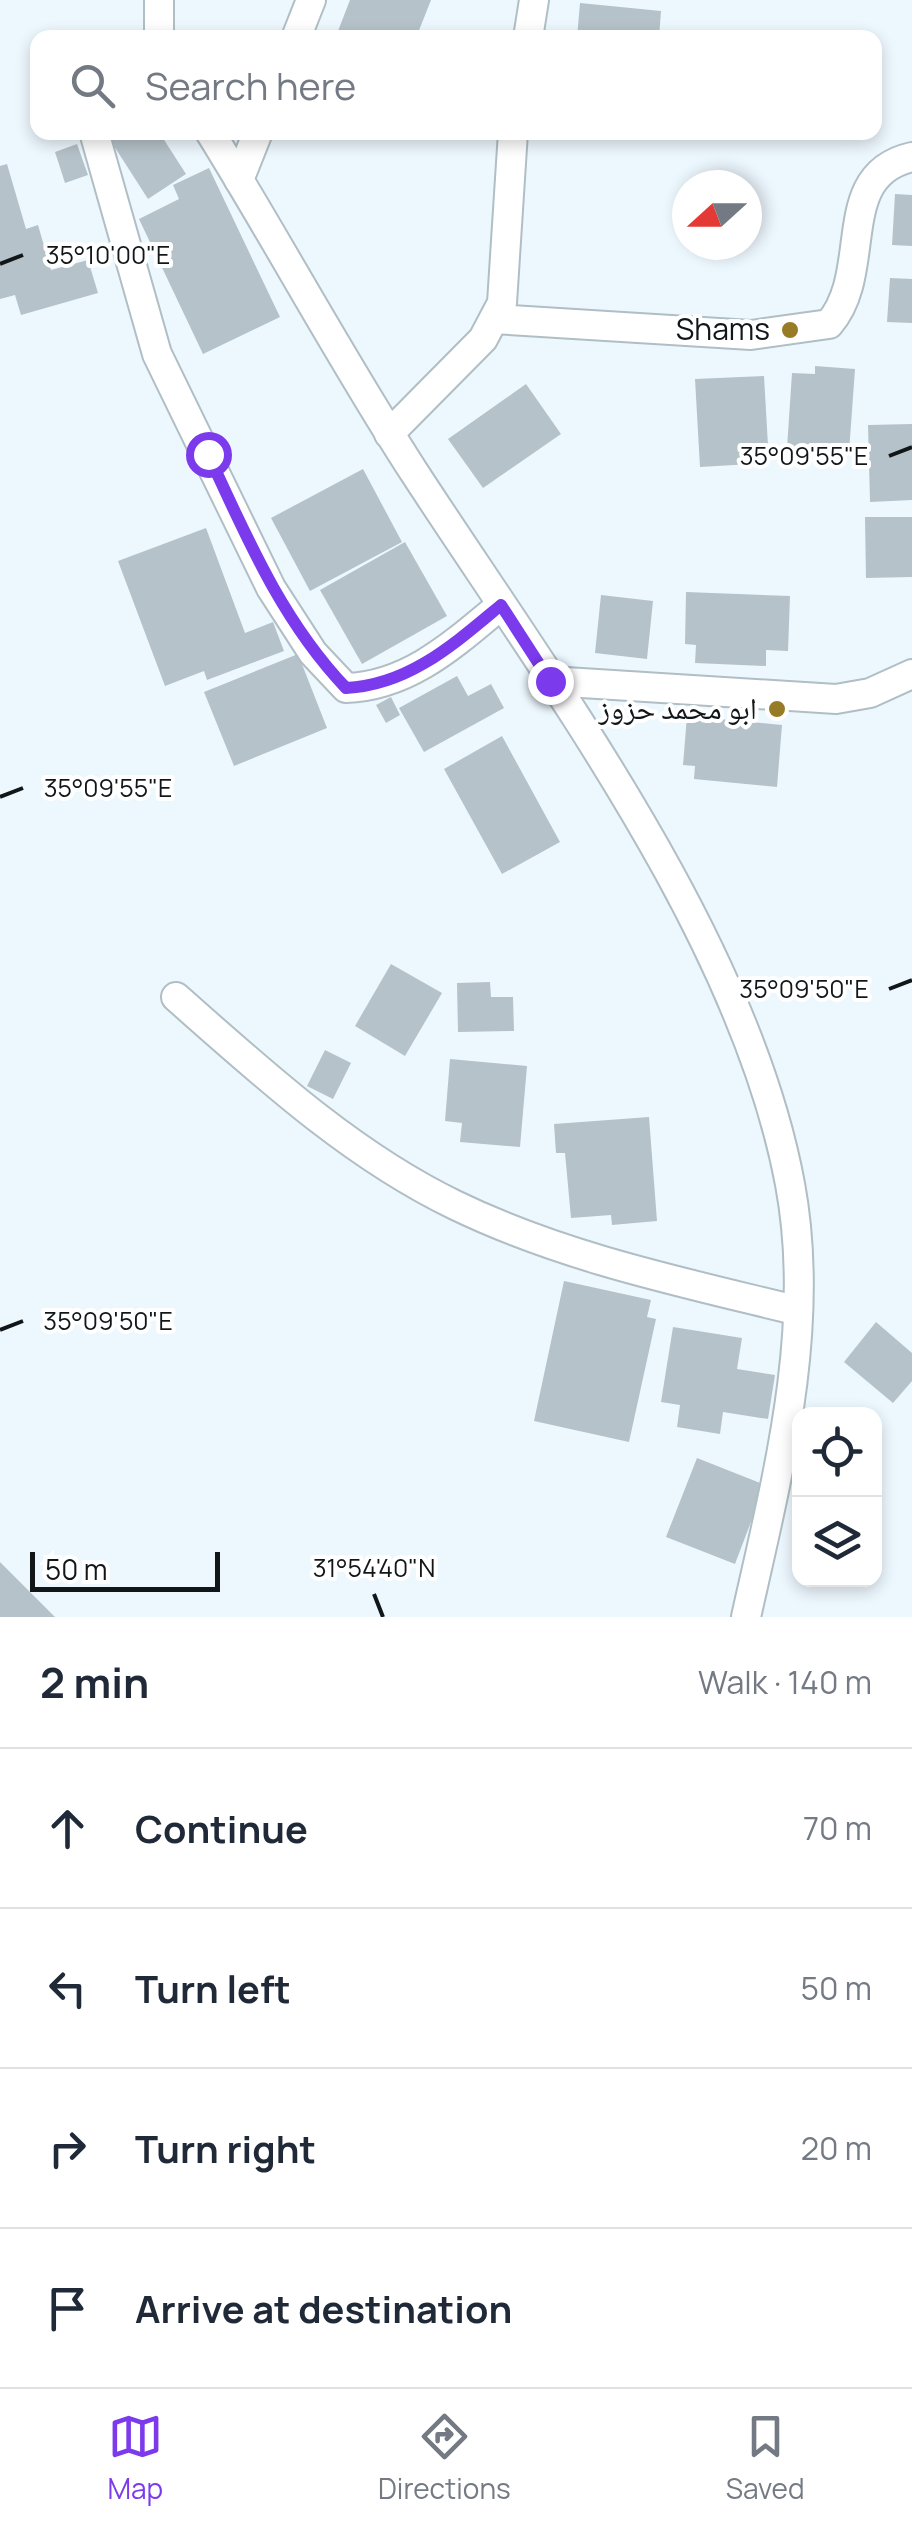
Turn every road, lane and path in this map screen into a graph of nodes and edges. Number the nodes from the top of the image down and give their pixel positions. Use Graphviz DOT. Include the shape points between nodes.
graph roads {
  1 [pos="158,0"];
  2 [pos="311,0"];
  3 [pos="534,0"];
  4 [pos="151,30"];
  5 [pos="299,30"];
  6 [pos="529,30"];
  7 [pos="96,140"];
  8 [pos="215,140"];
  9 [pos="255,140"];
  10 [pos="512,140"];
  11 [pos="912,157"];
  12 [pos="239,180"];
  13 [pos="494,319"];
  14 [pos="390,434"];
  15 [pos="501,605"];
  16 [pos="912,674"];
  17 [pos="550,681"];
  18 [pos="176,997"];
  19 [pos="795,1310"];
  20 [pos="746,1617"];
  1 -- 4 [label="street"];
  2 -- 5 [label="street"];
  3 -- 6 [label="street"];
  7 -- 15 [label="street" via="157,354 271,588 312,653 346,688 371,687 433,661"];
  8 -- 12 [label="street"];
  9 -- 12 [label="street"];
  10 -- 13 [label="street" via="502,303"];
  11 -- 13 [label="street" via="878,173 865,195 850,294 829,324 751,335"];
  12 -- 14 [label="street"];
  13 -- 14 [label="street" via="483,339"];
  14 -- 15 [label="street"];
  15 -- 17 [label="street"];
  16 -- 17 [label="street" via="836,699"];
  17 -- 19 [label="street" via="690,913 772,1104 791,1188"];
  18 -- 19 [label="street" via="354,1144 454,1205 606,1263"];
  19 -- 20 [label="street" via="788,1424"];
}
